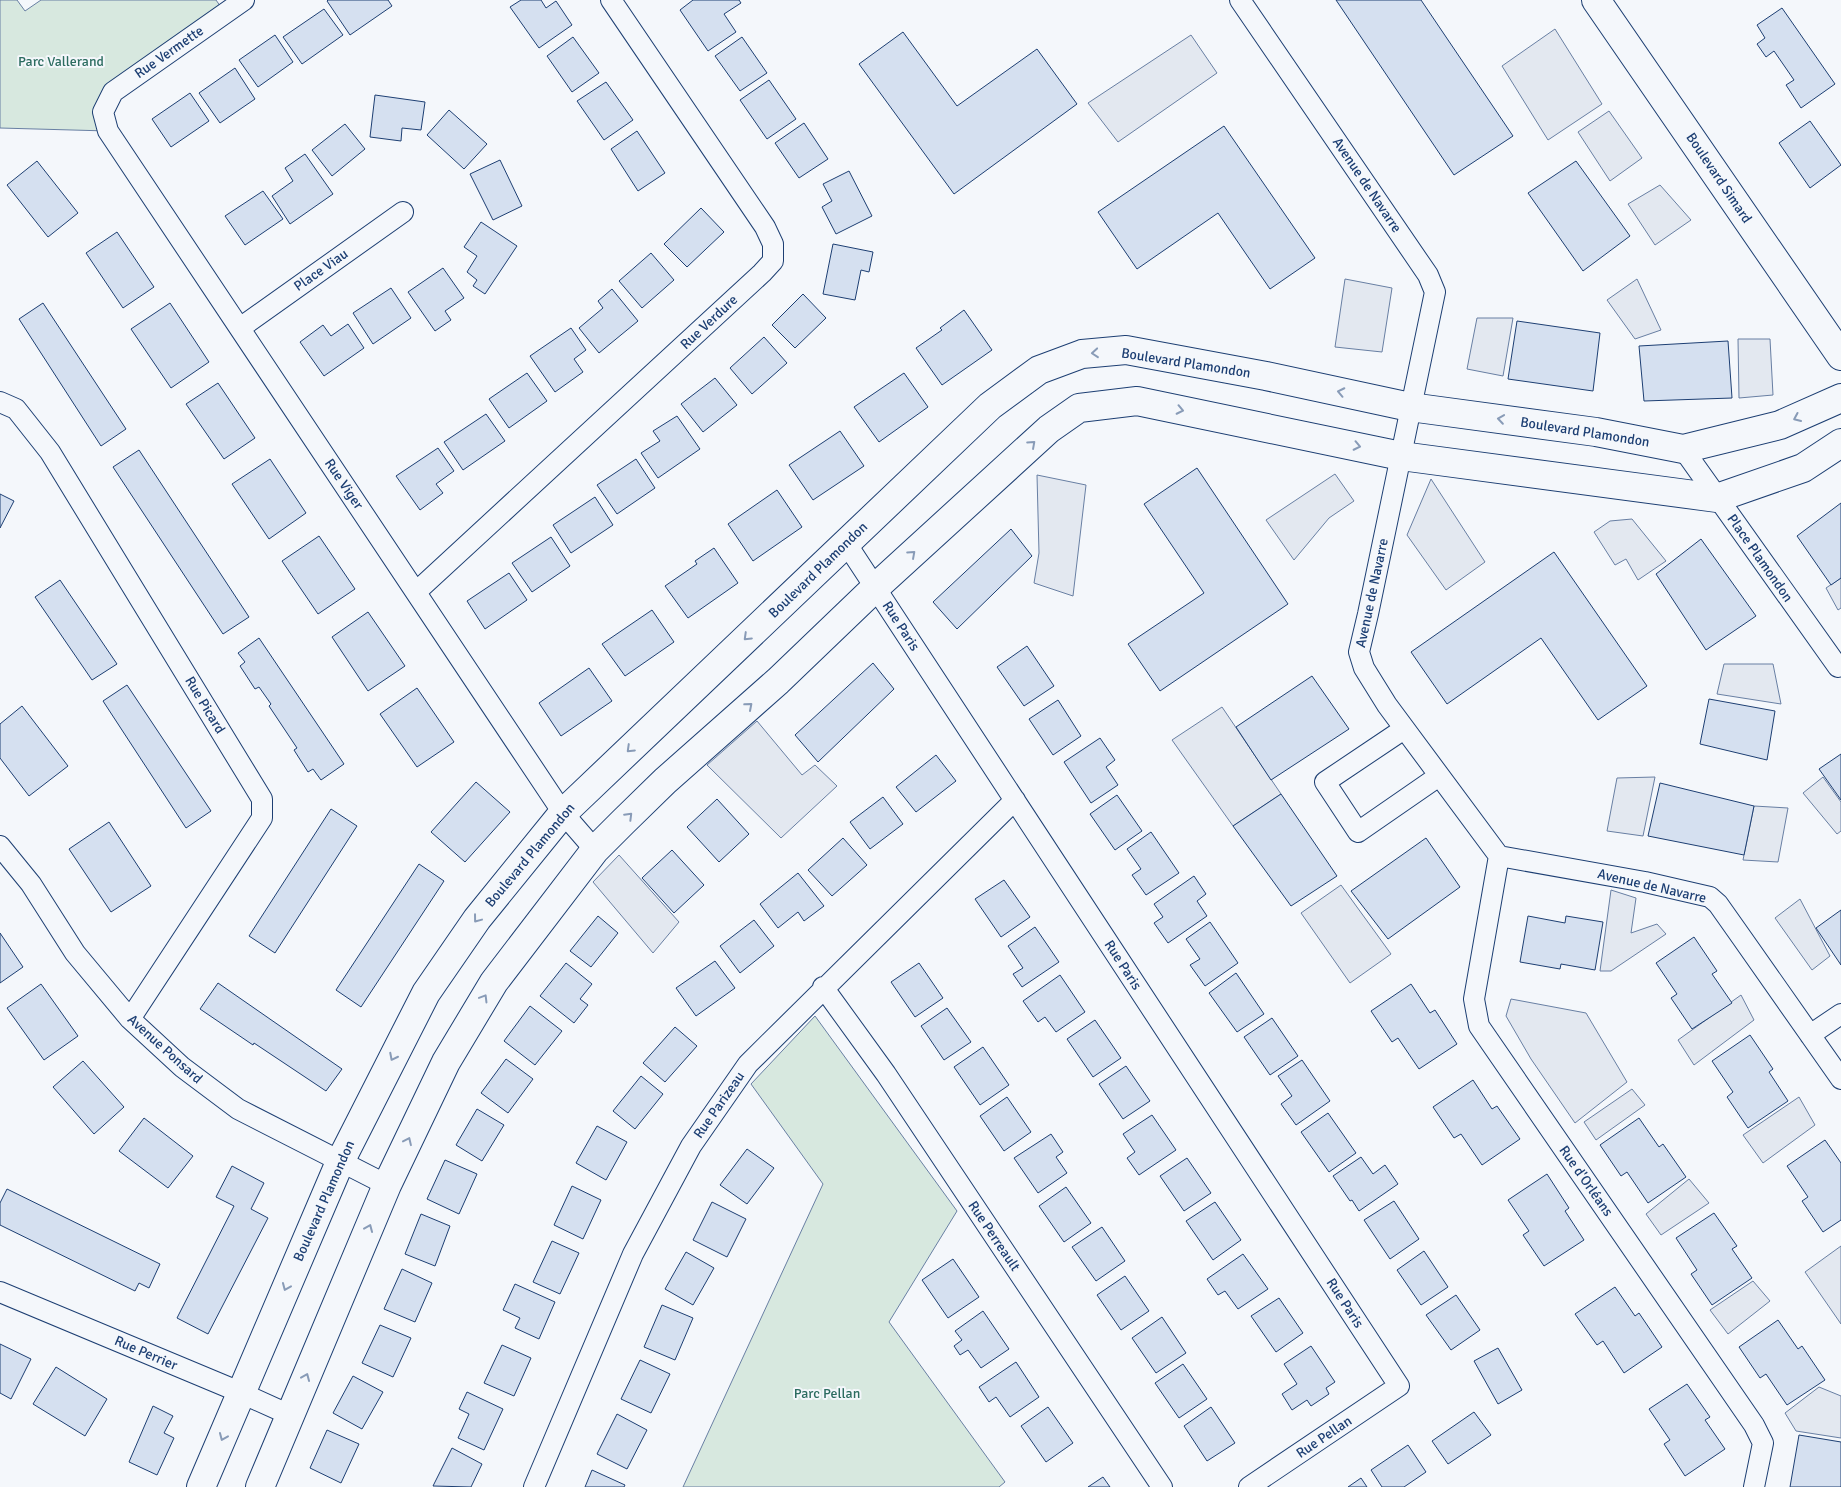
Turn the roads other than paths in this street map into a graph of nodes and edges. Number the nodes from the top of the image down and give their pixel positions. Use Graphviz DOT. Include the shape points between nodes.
graph roads {
  1 [pos="244,0"];
  2 [pos="611,0"];
  3 [pos="1240,0"];
  4 [pos="1596,0"];
  5 [pos="103,112"];
  6 [pos="403,212"];
  7 [pos="240,328"];
  8 [pos="1841,356"];
  9 [pos="1841,398"];
  10 [pos="0,402"];
  11 [pos="1410,407"];
  12 [pos="1841,443"];
  13 [pos="1683,449"];
  14 [pos="1401,456"];
  15 [pos="1717,498"];
  16 [pos="846,543"];
  17 [pos="876,587"];
  18 [pos="416,592"];
  19 [pos="1838,667"];
  20 [pos="1404,728"];
  21 [pos="1439,776"];
  22 [pos="1015,800"];
  23 [pos="563,813"];
  24 [pos="0,846"];
  25 [pos="595,850"];
  26 [pos="1499,856"];
  27 [pos="823,987"];
  28 [pos="1841,1014"];
  29 [pos="130,1019"];
  30 [pos="1810,1035"];
  31 [pos="1841,1079"];
  32 [pos="340,1162"];
  33 [pos="387,1185"];
  34 [pos="0,1292"];
  35 [pos="1399,1386"];
  36 [pos="241,1393"];
  37 [pos="290,1415"];
  38 [pos="201,1487"];
  39 [pos="260,1487"];
  40 [pos="534,1487"];
  41 [pos="1162,1487"];
  42 [pos="1249,1487"];
  43 [pos="1754,1487"];
  1 -- 5 [label="street, Rue Vermette" via="113,92"];
  2 -- 18 [label="street, Rue Verdure" via="765,227 773,244 773,261"];
  3 -- 11 [label="street, Avenue de Navarre" via="1428,275 1435,292"];
  4 -- 8 [label="street, Boulevard Simard"];
  5 -- 7 [label="street, Rue Viger" via="108,131"];
  6 -- 7 [label="street, Place Viau"];
  7 -- 18 [label="street, Rue Viger"];
  9 -- 13 [label="street, Boulevard Plamondon, one-way" via="1780,425"];
  10 -- 29 [label="street, Rue Picard" via="16,409 50,452 262,799 262,818"];
  13 -- 11 [label="street, Boulevard Plamondon, one-way" via="1596,432"];
  11 -- 14 [label="street, Avenue de Navarre"];
  11 -- 16 [label="street, Boulevard Plamondon, one-way" via="1126,350 1082,354 1039,370 990,406"];
  12 -- 15 [label="street" via="1803,468"];
  13 -- 15 [label="street, Place Plamondon"];
  14 -- 15 [label="street"];
  17 -- 14 [label="street, one-way" via="1049,429 1079,408 1137,401"];
  14 -- 20 [label="street, Avenue de Navarre" via="1359,652 1364,668"];
  15 -- 19 [label="street, Place Plamondon"];
  16 -- 17 [label="street, Rue Paris"];
  16 -- 23 [label="street, Boulevard Plamondon, one-way"];
  17 -- 22 [label="street, Rue Paris"];
  25 -- 17 [label="street, one-way" via="665,781 778,681"];
  18 -- 23 [label="street, Rue Viger"];
  20 -- 21 [label="street, Avenue de Navarre"];
  20 -- 21 [label="street" via="1325,782 1358,832"];
  21 -- 26 [label="street, Avenue de Navarre"];
  22 -- 27 [label="street, Rue Parizeau"];
  22 -- 35 [label="street, Rue Paris"];
  23 -- 25 [label="street, Rue Viger"];
  23 -- 32 [label="street, Boulevard Plamondon, one-way" via="477,919 426,993"];
  24 -- 29 [label="street, Avenue Ponsard" via="31,884 76,953"];
  33 -- 25 [label="street, one-way" via="446,1062 494,982"];
  26 -- 30 [label="street, Avenue de Navarre" via="1710,897"];
  26 -- 43 [label="street, Rue d'Orléans" via="1474,999 1480,1026 1754,1425 1763,1443"];
  27 -- 40 [label="street, Rue Parizeau" via="748,1064 691,1146 633,1254"];
  27 -- 41 [label="street, Rue Perreault" via="886,1074"];
  28 -- 30 [label="street"];
  29 -- 32 [label="street, Avenue Ponsard" via="182,1067 238,1110"];
  30 -- 31 [label="street, Avenue de Navarre"];
  32 -- 33 [label="street, Avenue Ponsard"];
  32 -- 36 [label="street, Boulevard Plamondon, one-way"];
  37 -- 33 [label="street, one-way"];
  34 -- 36 [label="street, Rue Perrier"];
  35 -- 42 [label="street, Rue Pellan"];
  36 -- 37 [label="street, Rue Perrier"];
  36 -- 38 [label="street, Boulevard Plamondon, one-way"];
  37 -- 39 [label="street"];
}
